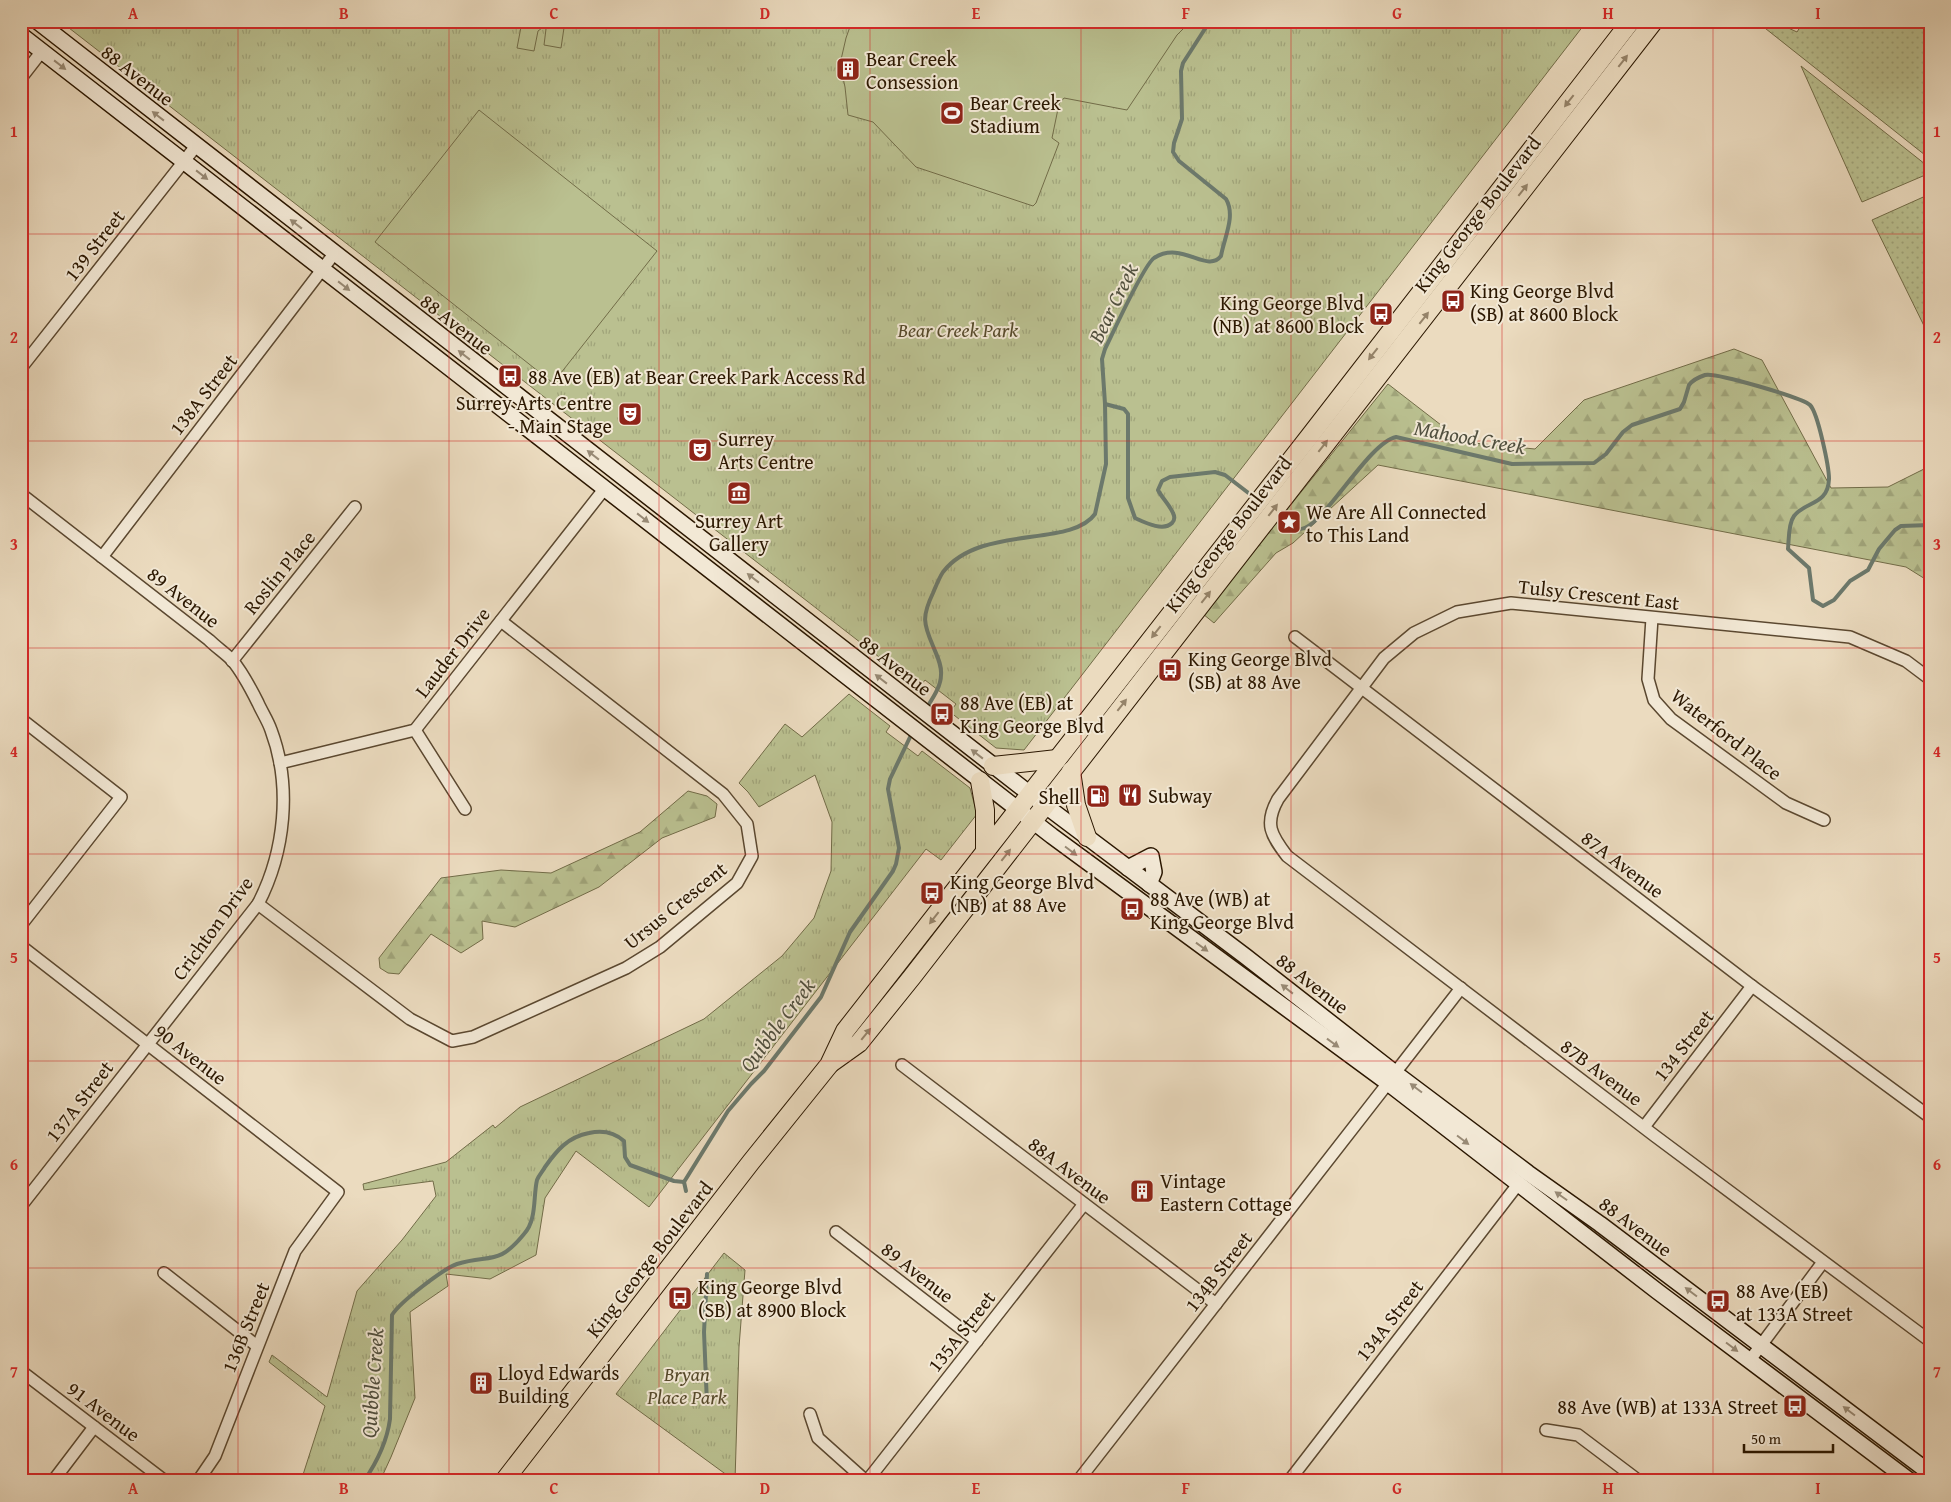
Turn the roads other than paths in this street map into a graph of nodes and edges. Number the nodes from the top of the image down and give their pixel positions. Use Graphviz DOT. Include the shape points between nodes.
graph roads {
  1 [pos="37,21"];
  2 [pos="1631,21"];
  3 [pos="1654,21"];
  4 [pos="21,35"];
  5 [pos="42,51"];
  6 [pos="21,78"];
  7 [pos="196,146"];
  8 [pos="184,161"];
  9 [pos="334,254"];
  10 [pos="323,269"];
  11 [pos="21,368"];
  12 [pos="1287,479"];
  13 [pos="631,485"];
  14 [pos="605,488"];
  15 [pos="21,494"];
  16 [pos="355,507"];
  17 [pos="1247,530"];
  18 [pos="102,557"];
  19 [pos="1652,618"];
  20 [pos="501,621"];
  21 [pos="1295,636"];
  22 [pos="232,661"];
  23 [pos="1926,676"];
  24 [pos="1361,689"];
  25 [pos="21,719"];
  26 [pos="415,730"];
  27 [pos="1056,759"];
  28 [pos="280,763"];
  29 [pos="993,766"];
  30 [pos="1071,771"];
  31 [pos="980,781"];
  32 [pos="1030,794"];
  33 [pos="1044,806"];
  34 [pos="465,809"];
  35 [pos="1018,810"];
  36 [pos="1270,819"];
  37 [pos="1824,820"];
  38 [pos="1032,821"];
  39 [pos="1087,837"];
  40 [pos="985,852"];
  41 [pos="1128,868"];
  42 [pos="1149,884"];
  43 [pos="258,904"];
  44 [pos="21,925"];
  45 [pos="21,946"];
  46 [pos="1752,986"];
  47 [pos="1461,988"];
  48 [pos="147,1043"];
  49 [pos="829,1065"];
  50 [pos="902,1065"];
  51 [pos="1392,1078"];
  52 [pos="1930,1117"];
  53 [pos="1644,1127"];
  54 [pos="1519,1183"];
  55 [pos="338,1192"];
  56 [pos="1084,1204"];
  57 [pos="21,1206"];
  58 [pos="836,1232"];
  59 [pos="1823,1262"];
  60 [pos="164,1273"];
  61 [pos="1216,1304"];
  62 [pos="1930,1341"];
  63 [pos="977,1342"];
  64 [pos="1761,1345"];
  65 [pos="257,1346"];
  66 [pos="1750,1360"];
  67 [pos="21,1371"];
  68 [pos="810,1414"];
  69 [pos="94,1427"];
  70 [pos="1546,1430"];
  71 [pos="1930,1473"];
  72 [pos="1636,1480"];
  73 [pos="53,1481"];
  74 [pos="165,1481"];
  75 [pos="198,1481"];
  76 [pos="504,1481"];
  77 [pos="866,1481"];
  78 [pos="1078,1481"];
  79 [pos="1289,1481"];
  80 [pos="1910,1481"];
  7 -- 1 [label="main road, 88 Avenue, one-way"];
  2 -- 12 [label="main road, King George Boulevard, one-way"];
  12 -- 3 [label="main road, King George Boulevard, one-way"];
  4 -- 5 [label="main road, 88 Avenue"];
  5 -- 6 [label="street"];
  5 -- 8 [label="main road, 88 Avenue, one-way"];
  7 -- 8 [label="street, 139 Street"];
  9 -- 7 [label="main road, 88 Avenue, one-way"];
  8 -- 10 [label="main road, 88 Avenue, one-way"];
  8 -- 11 [label="street, 139 Street"];
  9 -- 10 [label="street, 138A Street"];
  13 -- 9 [label="main road, 88 Avenue, one-way"];
  10 -- 14 [label="main road, 88 Avenue, one-way"];
  10 -- 18 [label="street, 138A Street"];
  12 -- 17 [label="main road, King George Boulevard"];
  13 -- 14 [label="main road"];
  29 -- 13 [label="main road, 88 Avenue, one-way"];
  14 -- 20 [label="street, Lauder Drive"];
  14 -- 31 [label="main road, 88 Avenue, one-way"];
  15 -- 18 [label="street, 89 Avenue"];
  16 -- 22 [label="street, Roslin Place"];
  17 -- 27 [label="main road, King George Boulevard, one-way"];
  30 -- 17 [label="main road, King George Boulevard, one-way"];
  18 -- 22 [label="street, 89 Avenue"];
  19 -- 23 [label="street, Tulsy Crescent East" via="1850,637 1906,662"];
  19 -- 24 [label="street, Tulsy Crescent East" via="1511,603 1457,612 1414,633 1384,658"];
  19 -- 37 [label="street, Waterford Place" via="1648,679 1654,700 1671,719 1786,803"];
  20 -- 26 [label="street, Lauder Drive"];
  20 -- 43 [label="street, Ursus Crescent" via="723,794 747,824 752,856 737,883 660,947 626,968 474,1037 452,1041 410,1019"];
  21 -- 24 [label="street, 87A Avenue"];
  22 -- 28 [label="street, 89 Avenue" via="253,693 271,730"];
  24 -- 36 [label="street, Tulsy Crescent East" via="1278,799"];
  24 -- 46 [label="street, 87A Avenue"];
  25 -- 44 [label="street" via="121,797"];
  26 -- 28 [label="street"];
  26 -- 34 [label="street"];
  27 -- 29 [label="main road"];
  27 -- 32 [label="main road, King George Boulevard"];
  28 -- 43 [label="street, Crichton Drive" via="281,834 268,885"];
  29 -- 32 [label="main road, 88 Avenue"];
  30 -- 33 [label="main road, King George Boulevard"];
  30 -- 39 [label="main road" via="1076,805"];
  31 -- 35 [label="main road, 88 Avenue"];
  31 -- 40 [label="main road" via="985,810"];
  32 -- 33 [label="main road, 88 Avenue"];
  32 -- 35 [label="main road, King George Boulevard"];
  33 -- 38 [label="main road, King George Boulevard"];
  33 -- 39 [label="main road, 88 Avenue"];
  35 -- 38 [label="main road, 88 Avenue"];
  35 -- 40 [label="main road, King George Boulevard"];
  36 -- 47 [label="street, 87B Avenue" via="1274,840 1287,856"];
  49 -- 38 [label="main road, King George Boulevard, one-way" via="859,1043"];
  38 -- 51 [label="main road, 88 Avenue, one-way" via="1174,928"];
  39 -- 41 [label="main road, 88 Avenue"];
  40 -- 49 [label="main road, King George Boulevard, one-way" via="845,1031"];
  41 -- 42 [label="main road, 88 Avenue"];
  41 -- 42 [label="main road" via="1151,856 1154,872"];
  51 -- 42 [label="main road, 88 Avenue, one-way"];
  43 -- 48 [label="street, Crichton Drive"];
  45 -- 48 [label="street, 90 Avenue"];
  46 -- 52 [label="street, 87A Avenue"];
  46 -- 53 [label="street, 134 Street"];
  47 -- 51 [label="street, 134B Street"];
  47 -- 53 [label="street, 87B Avenue"];
  48 -- 55 [label="street, 90 Avenue"];
  48 -- 57 [label="street, 137A Street"];
  49 -- 76 [label="main road, King George Boulevard"];
  50 -- 56 [label="street, 88A Avenue"];
  51 -- 54 [label="main road, 88 Avenue, one-way"];
  51 -- 61 [label="street, 134B Street"];
  64 -- 51 [label="main road, 88 Avenue, one-way"];
  53 -- 59 [label="street, 87B Avenue"];
  54 -- 66 [label="main road, 88 Avenue, one-way"];
  54 -- 79 [label="street, 134A Street"];
  55 -- 65 [label="street, 136B Street" via="295,1251"];
  56 -- 61 [label="street, 88A Avenue"];
  56 -- 63 [label="street, 135A Street"];
  58 -- 63 [label="street, 89 Avenue"];
  59 -- 62 [label="street, 87B Avenue"];
  59 -- 64 [label="street"];
  60 -- 65 [label="street"];
  61 -- 78 [label="street, 134B Street"];
  63 -- 77 [label="street, 135A Street"];
  64 -- 66 [label="street"];
  71 -- 64 [label="main road, 88 Avenue, one-way"];
  65 -- 75 [label="street, 136B Street" via="215,1456"];
  66 -- 80 [label="main road, 88 Avenue"];
  67 -- 69 [label="street, 91 Avenue"];
  68 -- 77 [label="street" via="818,1438"];
  69 -- 73 [label="street"];
  69 -- 74 [label="street, 91 Avenue"];
  70 -- 72 [label="street" via="1578,1435"];
}
